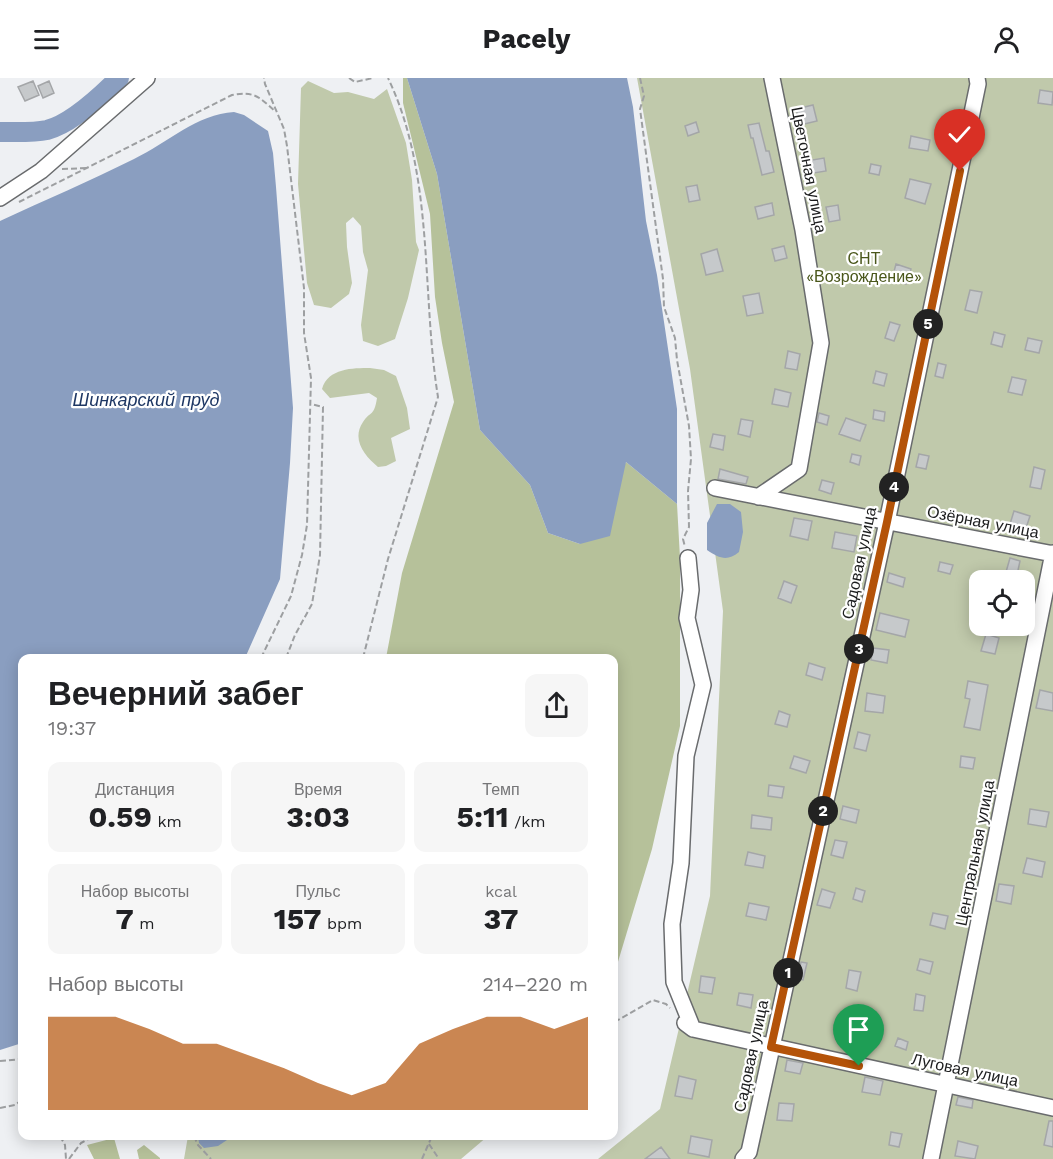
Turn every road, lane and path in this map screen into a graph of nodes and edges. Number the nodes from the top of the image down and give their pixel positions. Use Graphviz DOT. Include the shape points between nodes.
graph roads {
  1 [pos="147,78"];
  2 [pos="264,78"];
  3 [pos="349,78"];
  4 [pos="373,78"];
  5 [pos="388,78"];
  6 [pos="640,78"];
  7 [pos="772,78"];
  8 [pos="977,78"];
  9 [pos="278,113"];
  10 [pos="90,167"];
  11 [pos="41,171"];
  12 [pos="6,202"];
  13 [pos="311,404"];
  14 [pos="715,488"];
  15 [pos="761,498"];
  16 [pos="887,522"];
  17 [pos="1053,554"];
  18 [pos="688,558"];
  19 [pos="263,654"];
  20 [pos="288,654"];
  21 [pos="364,654"];
  22 [pos="677,1015"];
  23 [pos="618,1020"];
  24 [pos="693,1029"];
  25 [pos="771,1047"];
  26 [pos="18,1059"];
  27 [pos="0,1061"];
  28 [pos="947,1084"];
  29 [pos="18,1103"];
  30 [pos="0,1108"];
  31 [pos="1053,1108"];
  32 [pos="62,1140"];
  33 [pos="87,1140"];
  34 [pos="196,1140"];
  35 [pos="430,1140"];
  36 [pos="429,1143"];
  37 [pos="67,1159"];
  38 [pos="211,1159"];
  39 [pos="422,1159"];
  40 [pos="439,1159"];
  41 [pos="743,1159"];
  42 [pos="931,1159"];
  1 -- 11 [label="street"];
  2 -- 9 [label="path"];
  3 -- 4 [label="path" via="355,82"];
  5 -- 21 [label="path" via="398,98 416,172 438,397 388,559"];
  6 -- 18 [label="path" via="644,96 640,109 664,307 675,338 689,426 689,526 683,539"];
  7 -- 15 [label="street, Цветочная улица" via="821,343 799,469"];
  8 -- 16 [label="street, Садовая улица"];
  9 -- 10 [label="path" via="256,95 232,95"];
  9 -- 13 [label="path" via="284,129 304,288"];
  10 -- 11 [label="path"];
  10 -- 12 [label="path"];
  11 -- 12 [label="street"];
  13 -- 19 [label="path" via="307,525 302,555 291,596"];
  13 -- 20 [label="path" via="323,407 320,555 312,604"];
  14 -- 15 [label="street, Озёрная улица"];
  15 -- 16 [label="street, Озёрная улица"];
  16 -- 17 [label="street, Озёрная улица"];
  16 -- 25 [label="street, Садовая улица"];
  17 -- 28 [label="street, Центральная улица"];
  18 -- 24 [label="street" via="691,590 687,618 703,685 686,756 681,863 672,924 674,982"];
  22 -- 23 [label="path" via="666,1004 653,1000"];
  22 -- 24 [label="street"];
  24 -- 25 [label="street, Луговая улица"];
  25 -- 28 [label="street, Луговая улица"];
  25 -- 41 [label="street, Садовая улица" via="749,1152"];
  26 -- 27 [label="path"];
  28 -- 31 [label="street, Луговая улица"];
  28 -- 42 [label="street, Центральная улица"];
  29 -- 30 [label="path"];
  32 -- 37 [label="path"];
  33 -- 37 [label="path"];
  34 -- 38 [label="path"];
  35 -- 36 [label="path"];
  36 -- 39 [label="path"];
  36 -- 40 [label="path"];
}
